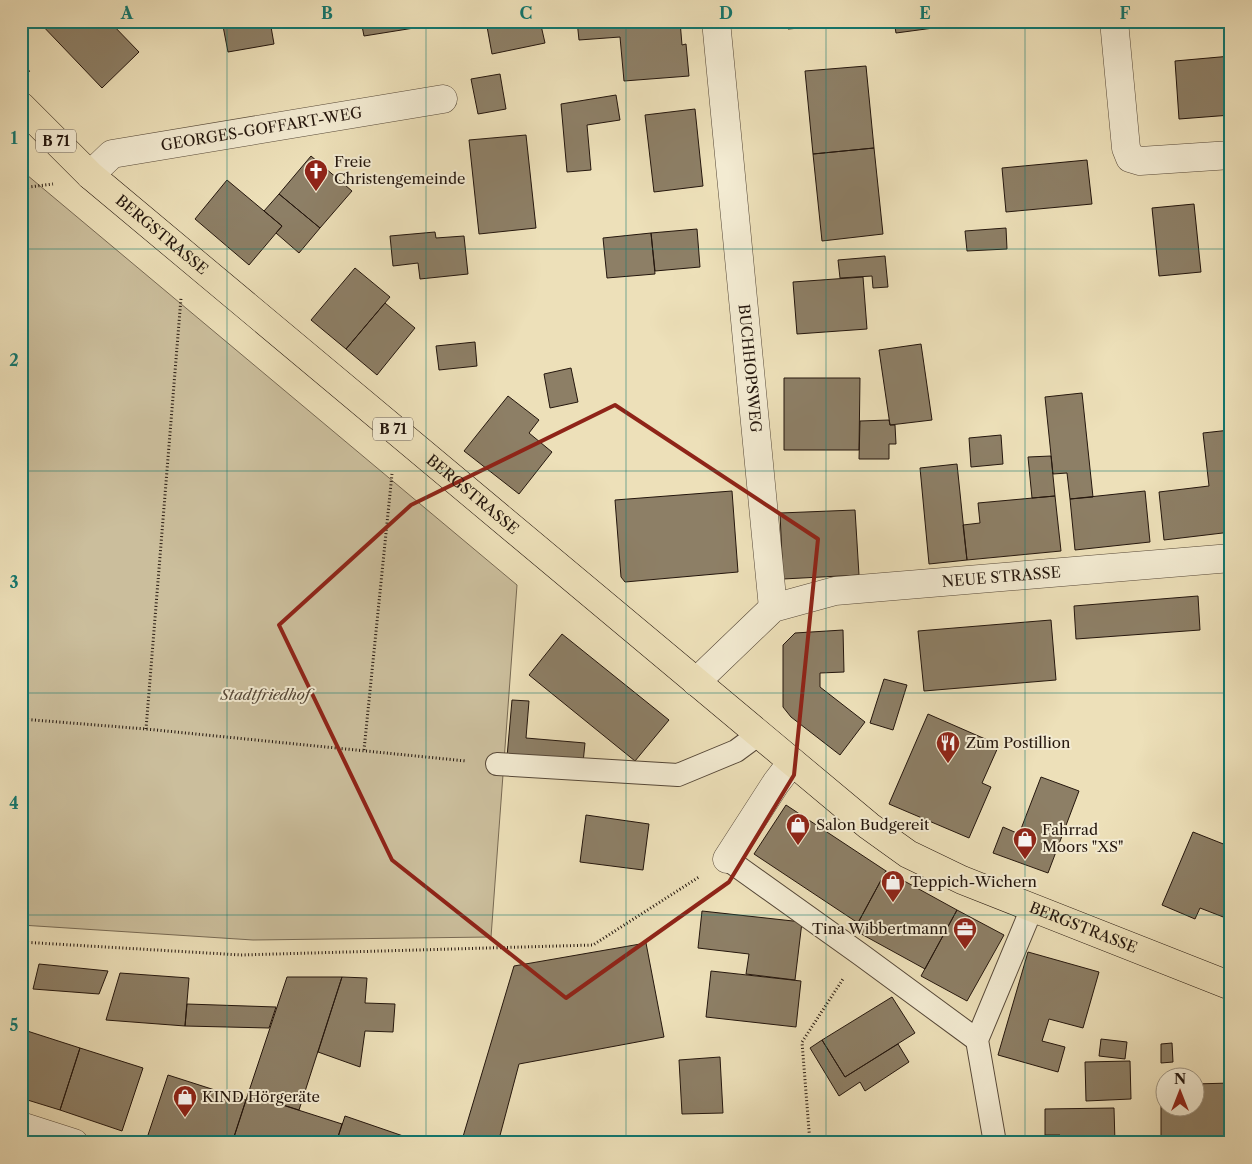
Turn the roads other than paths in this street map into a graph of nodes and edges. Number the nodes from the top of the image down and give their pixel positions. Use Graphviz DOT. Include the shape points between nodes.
graph roads {
  1 [pos="716,21"];
  2 [pos="1114,21"];
  3 [pos="443,100"];
  4 [pos="21,106"];
  5 [pos="1231,156"];
  6 [pos="90,176"];
  7 [pos="1231,558"];
  8 [pos="773,608"];
  9 [pos="696,682"];
  10 [pos="759,734"];
  11 [pos="792,762"];
  12 [pos="497,764"];
  13 [pos="727,860"];
  14 [pos="1032,908"];
  15 [pos="1231,986"];
  16 [pos="977,1040"];
  17 [pos="21,1126"];
  18 [pos="74,1143"];
  19 [pos="995,1143"];
  1 -- 8 [label="street, BUCHHOPSWEG"];
  2 -- 5 [label="street" via="1126,148 1130,158 1140,161"];
  3 -- 6 [label="street, GEORGES-GOFFART-WEG" via="112,154"];
  4 -- 6 [label="main road, BERGSTRASSE / B 71"];
  6 -- 9 [label="main road, BERGSTRASSE / B 71"];
  7 -- 8 [label="street, NEUE STRASSE" via="835,591"];
  8 -- 9 [label="street"];
  9 -- 10 [label="main road, BERGSTRASSE / B 71"];
  10 -- 11 [label="main road, BERGSTRASSE / B 71"];
  10 -- 12 [label="lane" via="736,751 678,775"];
  11 -- 13 [label="street"];
  11 -- 14 [label="main road, BERGSTRASSE / B 71" via="908,854"];
  13 -- 16 [label="lane"];
  14 -- 15 [label="main road, BERGSTRASSE / B 71"];
  14 -- 16 [label="lane"];
  16 -- 19 [label="lane"];
  17 -- 18 [label="street"];
}
